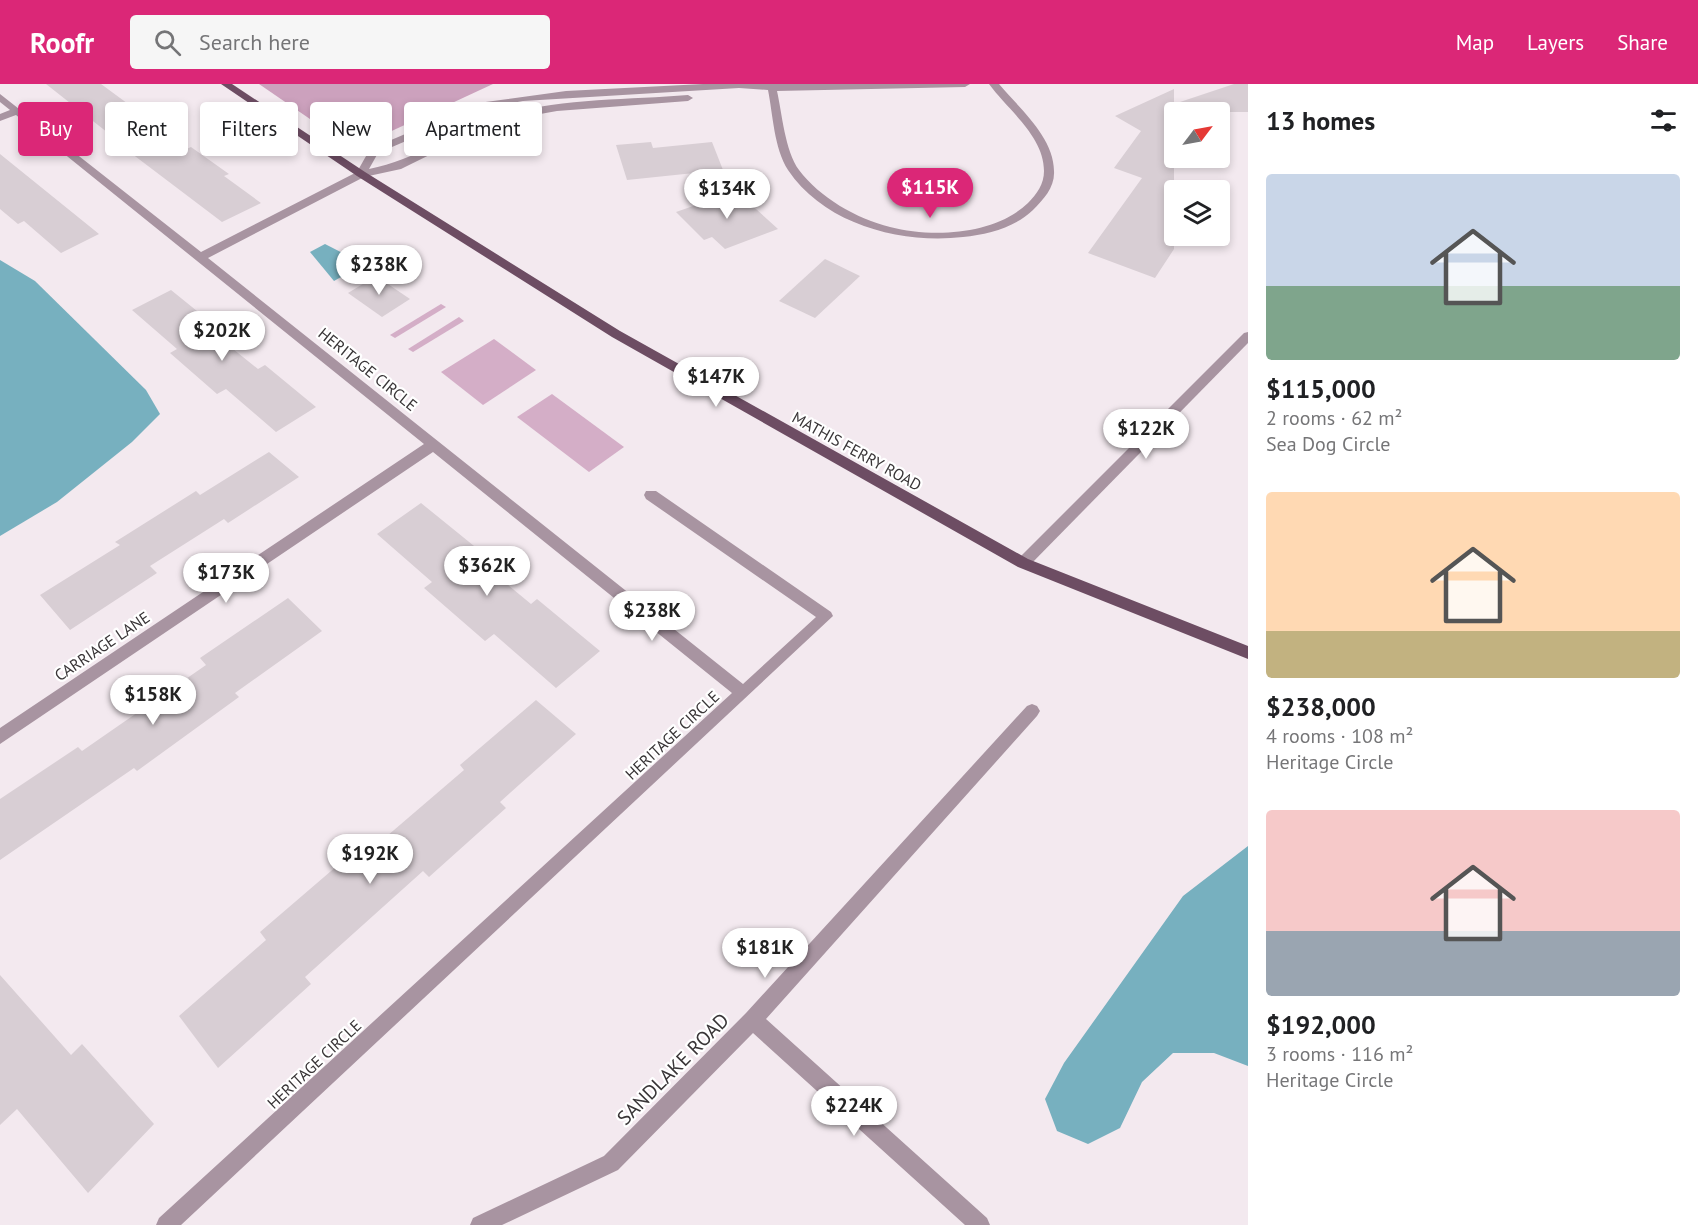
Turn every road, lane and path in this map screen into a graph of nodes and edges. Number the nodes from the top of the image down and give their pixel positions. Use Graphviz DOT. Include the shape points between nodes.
graph roads {
  1 [pos="226,84"];
  2 [pos="965,84"];
  3 [pos="994,84"];
  4 [pos="772,86"];
  5 [pos="0,97"];
  6 [pos="17,111"];
  7 [pos="0,118"];
  8 [pos="361,174"];
  9 [pos="201,256"];
  10 [pos="1248,336"];
  11 [pos="433,445"];
  12 [pos="651,495"];
  13 [pos="1023,563"];
  14 [pos="1248,653"];
  15 [pos="743,693"];
  16 [pos="1032,711"];
  17 [pos="0,737"];
  18 [pos="753,1020"];
  19 [pos="165,1225"];
  20 [pos="480,1225"];
  21 [pos="980,1225"];
  1 -- 8 [label="main road, MATHIS FERRY ROAD"];
  2 -- 4 [label="street"];
  3 -- 4 [label="street" via="1037,138 1047,158 1049,178 1045,193 1016,219 960,233 937,234 888,230 841,209 805,184 791,166"];
  4 -- 8 [label="street" via="744,93 557,108 505,118 398,167"];
  4 -- 8 [label="street" via="566,94 481,105 374,151"];
  5 -- 6 [label="street, HERITAGE CIRCLE"];
  6 -- 7 [label="street"];
  6 -- 9 [label="street, HERITAGE CIRCLE"];
  8 -- 9 [label="street"];
  8 -- 13 [label="main road, MATHIS FERRY ROAD" via="616,334"];
  9 -- 11 [label="street, HERITAGE CIRCLE"];
  10 -- 13 [label="street"];
  11 -- 15 [label="street, HERITAGE CIRCLE"];
  11 -- 17 [label="street, CARRIAGE LANE"];
  12 -- 15 [label="street" via="826,616"];
  13 -- 14 [label="main road, MATHIS FERRY ROAD"];
  15 -- 19 [label="street, HERITAGE CIRCLE"];
  16 -- 18 [label="street, SANDLAKE ROAD"];
  18 -- 20 [label="street, SANDLAKE ROAD" via="611,1163"];
  18 -- 21 [label="street"];
}
